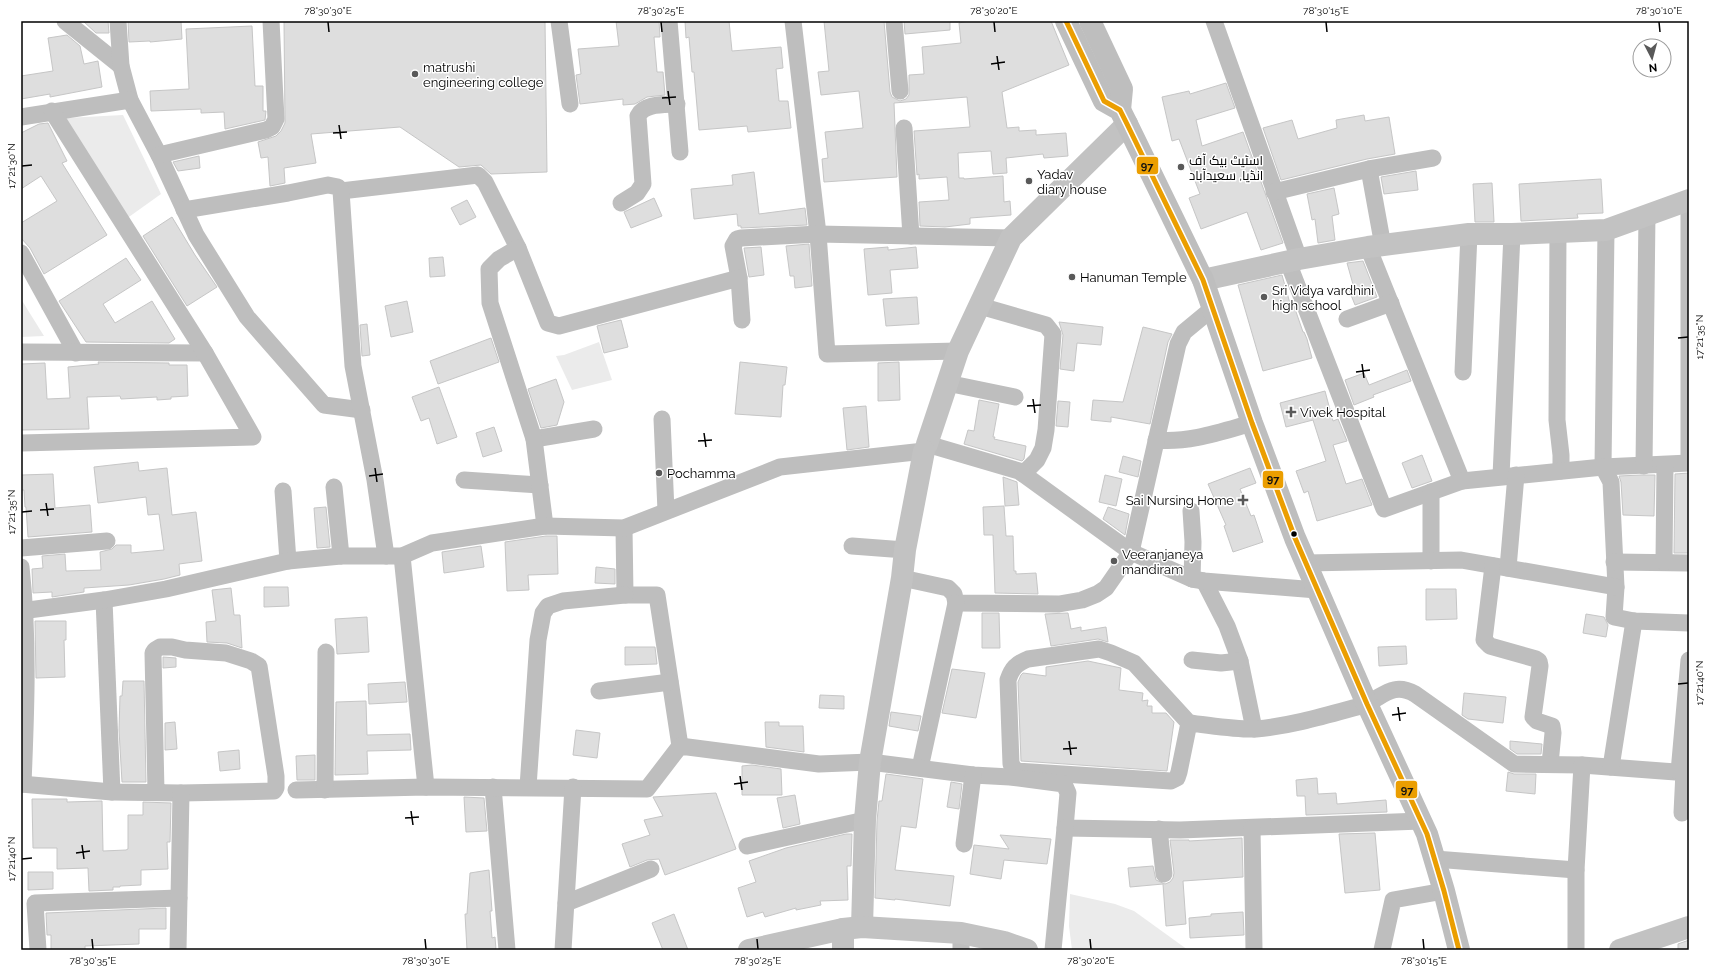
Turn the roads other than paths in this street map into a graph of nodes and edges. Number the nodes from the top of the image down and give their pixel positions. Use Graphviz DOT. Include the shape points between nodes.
graph roads {
  1 [pos="65,21"];
  2 [pos="118,21"];
  3 [pos="271,21"];
  4 [pos="559,21"];
  5 [pos="669,21"];
  6 [pos="793,21"];
  7 [pos="894,21"];
  8 [pos="1066,21"];
  9 [pos="1090,21"];
  10 [pos="1214,21"];
  11 [pos="121,66"];
  12 [pos="900,91"];
  13 [pos="130,100"];
  14 [pos="570,104"];
  15 [pos="677,104"];
  16 [pos="52,111"];
  17 [pos="21,117"];
  18 [pos="1123,117"];
  19 [pos="904,128"];
  20 [pos="680,152"];
  21 [pos="159,156"];
  22 [pos="1433,158"];
  23 [pos="1369,169"];
  24 [pos="341,192"];
  25 [pos="1274,192"];
  26 [pos="1689,200"];
  27 [pos="621,203"];
  28 [pos="184,210"];
  29 [pos="1647,214"];
  30 [pos="1606,230"];
  31 [pos="1558,232"];
  32 [pos="818,234"];
  33 [pos="1469,234"];
  34 [pos="1512,234"];
  35 [pos="911,236"];
  36 [pos="1012,238"];
  37 [pos="1376,246"];
  38 [pos="518,248"];
  39 [pos="21,253"];
  40 [pos="1293,261"];
  41 [pos="739,278"];
  42 [pos="1203,280"];
  43 [pos="1391,303"];
  44 [pos="980,306"];
  45 [pos="1213,308"];
  46 [pos="1348,319"];
  47 [pos="742,320"];
  48 [pos="958,351"];
  49 [pos="21,352"];
  50 [pos="76,353"];
  51 [pos="205,353"];
  52 [pos="1463,372"];
  53 [pos="947,383"];
  54 [pos="1015,397"];
  55 [pos="362,410"];
  56 [pos="662,419"];
  57 [pos="1252,423"];
  58 [pos="594,429"];
  59 [pos="534,439"];
  60 [pos="1156,440"];
  61 [pos="21,443"];
  62 [pos="926,448"];
  63 [pos="1689,463"];
  64 [pos="1665,465"];
  65 [pos="1644,466"];
  66 [pos="1603,467"];
  67 [pos="1561,471"];
  68 [pos="1023,474"];
  69 [pos="1508,475"];
  70 [pos="464,480"];
  71 [pos="1462,481"];
  72 [pos="540,485"];
  73 [pos="334,487"];
  74 [pos="283,491"];
  75 [pos="1431,492"];
  76 [pos="1191,511"];
  77 [pos="666,512"];
  78 [pos="545,526"];
  79 [pos="624,528"];
  80 [pos="108,541"];
  81 [pos="852,546"];
  82 [pos="21,548"];
  83 [pos="905,550"];
  84 [pos="1131,552"];
  85 [pos="341,556"];
  86 [pos="394,556"];
  87 [pos="288,561"];
  88 [pos="1431,561"];
  89 [pos="1614,562"];
  90 [pos="1664,562"];
  91 [pos="1306,563"];
  92 [pos="1689,563"];
  93 [pos="21,567"];
  94 [pos="1501,567"];
  95 [pos="902,578"];
  96 [pos="1198,580"];
  97 [pos="1616,587"];
  98 [pos="1316,590"];
  99 [pos="625,595"];
  100 [pos="104,600"];
  101 [pos="956,603"];
  102 [pos="23,610"];
  103 [pos="1634,621"];
  104 [pos="1689,623"];
  105 [pos="326,652"];
  106 [pos="1192,660"];
  107 [pos="1689,660"];
  108 [pos="1240,661"];
  109 [pos="670,682"];
  110 [pos="600,691"];
  111 [pos="24,699"];
  112 [pos="1367,704"];
  113 [pos="1189,723"];
  114 [pos="1254,729"];
  115 [pos="680,746"];
  116 [pos="870,762"];
  117 [pos="1550,764"];
  118 [pos="1582,765"];
  119 [pos="1611,767"];
  120 [pos="920,768"];
  121 [pos="1684,772"];
  122 [pos="973,774"];
  123 [pos="1065,779"];
  124 [pos="22,784"];
  125 [pos="426,787"];
  126 [pos="493,787"];
  127 [pos="528,787"];
  128 [pos="573,787"];
  129 [pos="296,790"];
  130 [pos="325,790"];
  131 [pos="112,792"];
  132 [pos="156,792"];
  133 [pos="181,793"];
  134 [pos="1682,814"];
  135 [pos="865,820"];
  136 [pos="1421,821"];
  137 [pos="1065,828"];
  138 [pos="1252,828"];
  139 [pos="1159,829"];
  140 [pos="964,844"];
  141 [pos="747,846"];
  142 [pos="1435,859"];
  143 [pos="651,869"];
  144 [pos="1576,870"];
  145 [pos="1164,874"];
  146 [pos="1444,891"];
  147 [pos="179,898"];
  148 [pos="566,903"];
  149 [pos="1689,927"];
  150 [pos="853,928"];
  151 [pos="961,942"];
  152 [pos="38,950"];
  153 [pos="178,950"];
  154 [pos="507,950"];
  155 [pos="563,950"];
  156 [pos="749,950"];
  157 [pos="843,950"];
  158 [pos="1027,950"];
  159 [pos="1053,950"];
  160 [pos="1254,950"];
  161 [pos="1382,950"];
  162 [pos="1459,950"];
  163 [pos="1576,950"];
  164 [pos="1620,950"];
  1 -- 11 [label="street"];
  2 -- 11 [label="street"];
  3 -- 21 [label="street" via="276,119 272,127"];
  4 -- 14 [label="street"];
  5 -- 15 [label="street"];
  6 -- 32 [label="street"];
  7 -- 12 [label="street"];
  8 -- 18 [label="main road" via="1104,101"];
  9 -- 18 [label="main road" via="1122,89"];
  10 -- 25 [label="street"];
  11 -- 13 [label="street"];
  13 -- 16 [label="street"];
  13 -- 21 [label="street"];
  15 -- 20 [label="street"];
  15 -- 27 [label="street" via="646,108 640,112 638,116 643,184 637,193"];
  16 -- 17 [label="street"];
  16 -- 51 [label="street"];
  18 -- 36 [label="street"];
  18 -- 42 [label="main road"];
  19 -- 35 [label="street"];
  21 -- 28 [label="street"];
  22 -- 23 [label="street"];
  23 -- 25 [label="street"];
  23 -- 37 [label="street"];
  24 -- 28 [label="street" via="338,187 328,184"];
  24 -- 38 [label="street" via="478,175 485,182"];
  24 -- 55 [label="street" via="353,366"];
  25 -- 40 [label="street"];
  26 -- 29 [label="street"];
  26 -- 63 [label="street"];
  28 -- 55 [label="street" via="196,235 247,317 324,405"];
  29 -- 30 [label="street"];
  29 -- 65 [label="street"];
  30 -- 31 [label="street"];
  30 -- 66 [label="street"];
  31 -- 34 [label="street"];
  31 -- 67 [label="street" via="1557,420"];
  32 -- 35 [label="street"];
  32 -- 41 [label="street" via="737,239 733,246"];
  32 -- 48 [label="street" via="827,354"];
  33 -- 34 [label="street"];
  33 -- 37 [label="street"];
  33 -- 52 [label="street"];
  34 -- 69 [label="street"];
  35 -- 36 [label="street"];
  36 -- 44 [label="street"];
  37 -- 40 [label="street"];
  37 -- 43 [label="street"];
  38 -- 41 [label="street" via="548,323 559,326"];
  38 -- 59 [label="street" via="498,259 489,269 490,303"];
  39 -- 50 [label="street"];
  40 -- 42 [label="street"];
  40 -- 75 [label="street" via="1384,509"];
  41 -- 47 [label="street"];
  42 -- 45 [label="main road"];
  43 -- 46 [label="street"];
  43 -- 71 [label="street"];
  44 -- 48 [label="street"];
  44 -- 68 [label="street" via="1046,325 1053,334 1043,448 1037,460"];
  45 -- 57 [label="main road"];
  45 -- 60 [label="street" via="1184,332 1178,344"];
  48 -- 53 [label="street"];
  49 -- 50 [label="street"];
  50 -- 51 [label="street"];
  51 -- 61 [label="street" via="253,437"];
  53 -- 54 [label="street"];
  53 -- 62 [label="street"];
  55 -- 86 [label="street" via="375,480"];
  56 -- 77 [label="street"];
  57 -- 60 [label="street" via="1190,440"];
  57 -- 91 [label="main road"];
  58 -- 59 [label="street"];
  59 -- 72 [label="street"];
  60 -- 84 [label="street"];
  62 -- 68 [label="street"];
  62 -- 77 [label="street" via="780,467"];
  62 -- 83 [label="street"];
  63 -- 64 [label="street"];
  64 -- 65 [label="street"];
  64 -- 90 [label="street"];
  65 -- 66 [label="street"];
  66 -- 67 [label="street"];
  66 -- 89 [label="street" via="1611,482"];
  67 -- 69 [label="street"];
  68 -- 84 [label="street"];
  69 -- 71 [label="street"];
  69 -- 94 [label="street"];
  70 -- 72 [label="street"];
  71 -- 75 [label="street"];
  72 -- 78 [label="street"];
  73 -- 85 [label="street"];
  74 -- 87 [label="street"];
  75 -- 88 [label="street"];
  76 -- 96 [label="street"];
  77 -- 79 [label="street"];
  78 -- 79 [label="street"];
  78 -- 86 [label="street" via="432,543"];
  79 -- 99 [label="street"];
  80 -- 82 [label="street"];
  81 -- 83 [label="street"];
  83 -- 95 [label="street"];
  84 -- 96 [label="street"];
  84 -- 101 [label="street" via="1106,588 1082,600 1059,604"];
  85 -- 86 [label="street"];
  85 -- 87 [label="street"];
  86 -- 125 [label="street"];
  87 -- 100 [label="street" via="166,589"];
  88 -- 91 [label="street"];
  88 -- 94 [label="street" via="1462,560"];
  89 -- 90 [label="street"];
  89 -- 97 [label="street"];
  90 -- 92 [label="street"];
  91 -- 98 [label="main road"];
  93 -- 102 [label="street"];
  94 -- 97 [label="street"];
  94 -- 117 [label="street" via="1484,640 1490,646 1539,661 1533,717 1552,726"];
  95 -- 101 [label="street" via="948,588 954,594"];
  95 -- 116 [label="street"];
  96 -- 98 [label="street"];
  96 -- 108 [label="street" via="1227,626"];
  97 -- 103 [label="street" via="1614,617"];
  98 -- 112 [label="main road"];
  99 -- 109 [label="street" via="657,595"];
  99 -- 127 [label="street" via="563,601 548,606 543,613 538,640"];
  100 -- 102 [label="street"];
  100 -- 131 [label="street"];
  101 -- 120 [label="street"];
  102 -- 111 [label="street"];
  103 -- 104 [label="street"];
  103 -- 119 [label="street"];
  105 -- 130 [label="street"];
  106 -- 108 [label="street" via="1221,663"];
  107 -- 121 [label="street"];
  108 -- 114 [label="street"];
  109 -- 110 [label="street"];
  109 -- 115 [label="street"];
  111 -- 124 [label="street"];
  112 -- 114 [label="street" via="1288,725"];
  112 -- 117 [label="street" via="1396,688 1406,689 1514,764"];
  112 -- 136 [label="main road"];
  113 -- 114 [label="street"];
  113 -- 123 [label="street" via="1179,772 1177,778 1171,781"];
  113 -- 123 [label="street" via="1134,663 1111,653 1098,649 1019,662 1012,669 1008,680 1012,764 1016,770"];
  115 -- 116 [label="street" via="819,764"];
  115 -- 128 [label="street" via="647,789"];
  116 -- 120 [label="street"];
  116 -- 135 [label="street"];
  117 -- 118 [label="street"];
  118 -- 119 [label="street"];
  118 -- 144 [label="street"];
  119 -- 121 [label="street"];
  120 -- 122 [label="street"];
  121 -- 134 [label="street"];
  122 -- 123 [label="street"];
  122 -- 140 [label="street"];
  123 -- 137 [label="street" via="1068,794"];
  124 -- 131 [label="street"];
  125 -- 126 [label="street"];
  125 -- 130 [label="street"];
  126 -- 127 [label="street"];
  126 -- 154 [label="street"];
  127 -- 128 [label="street"];
  128 -- 148 [label="street"];
  129 -- 130 [label="street"];
  131 -- 132 [label="street"];
  132 -- 133 [label="street"];
  132 -- 133 [label="street" via="153,653 155,650 160,647 172,647 226,653 251,661 258,666 260,674 276,788 274,791"];
  133 -- 147 [label="street"];
  135 -- 141 [label="street"];
  135 -- 150 [label="street"];
  136 -- 138 [label="street"];
  136 -- 142 [label="main road"];
  137 -- 139 [label="street"];
  137 -- 159 [label="street"];
  138 -- 139 [label="street"];
  138 -- 160 [label="street"];
  139 -- 145 [label="street"];
  142 -- 144 [label="street"];
  142 -- 146 [label="main road"];
  143 -- 148 [label="street"];
  144 -- 163 [label="street"];
  146 -- 161 [label="street" via="1393,900"];
  146 -- 162 [label="main road"];
  147 -- 152 [label="street" via="35,903"];
  147 -- 153 [label="street"];
  148 -- 155 [label="street"];
  149 -- 164 [label="street"];
  150 -- 151 [label="street"];
  150 -- 156 [label="street"];
  150 -- 157 [label="street"];
  151 -- 158 [label="street" via="1004,942"];
}
